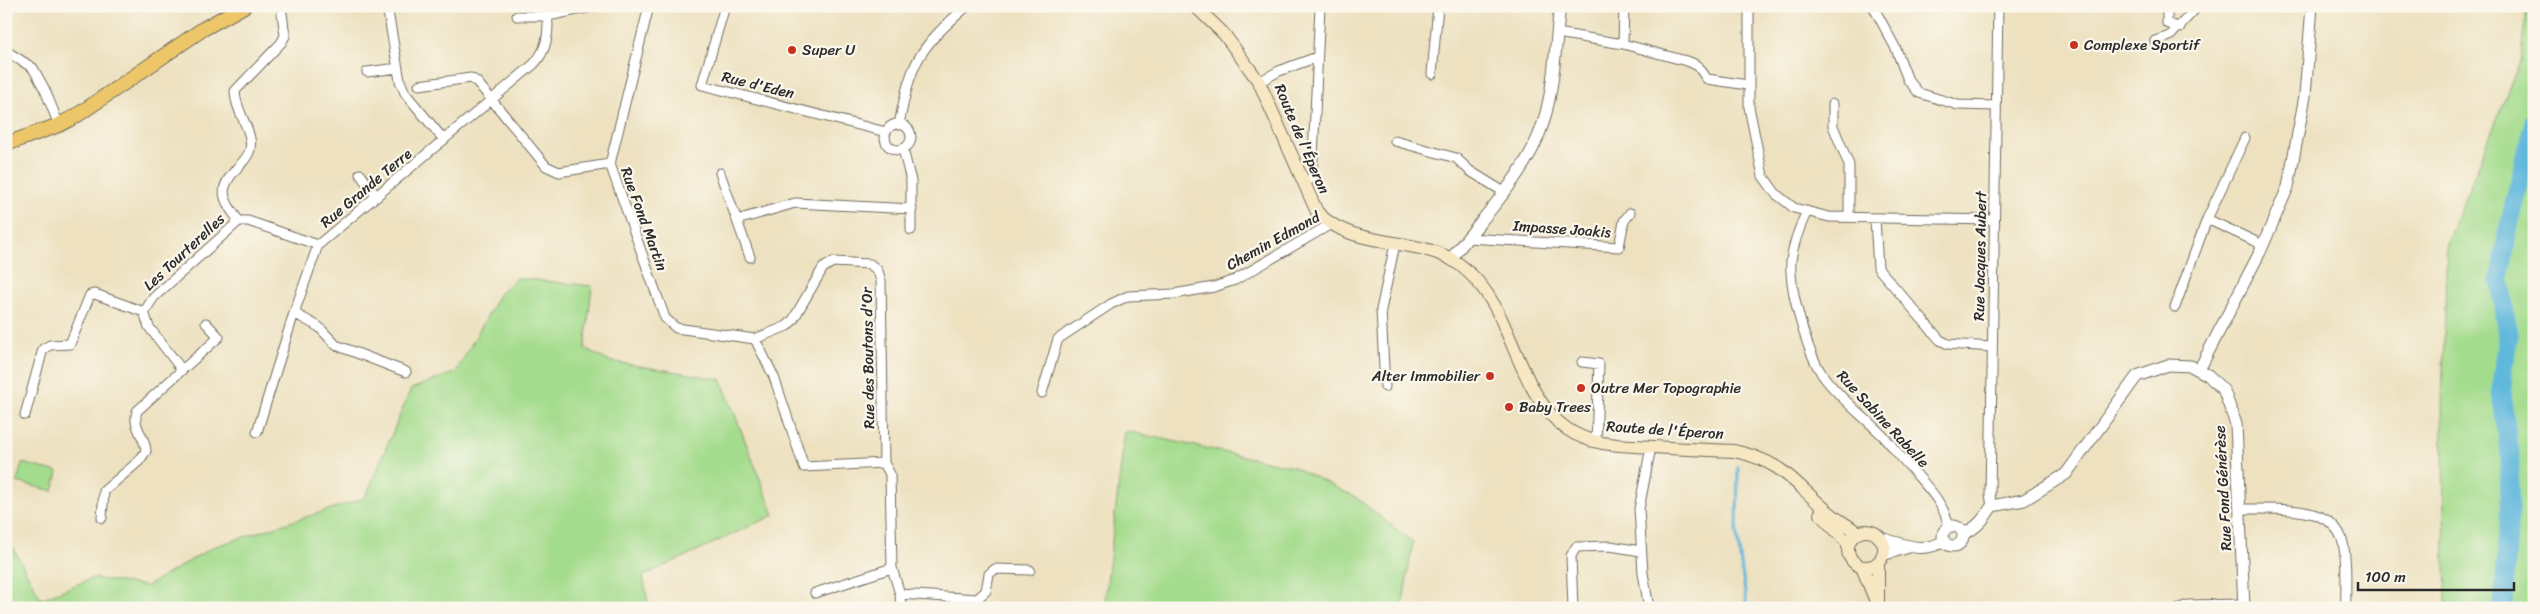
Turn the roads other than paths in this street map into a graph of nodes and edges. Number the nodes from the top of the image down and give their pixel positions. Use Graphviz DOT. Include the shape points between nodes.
graph roads {
  1 [pos="244,6"];
  2 [pos="281,6"];
  3 [pos="387,6"];
  4 [pos="546,6"];
  5 [pos="596,6"];
  6 [pos="649,6"];
  7 [pos="725,6"];
  8 [pos="967,6"];
  9 [pos="1195,6"];
  10 [pos="1320,6"];
  11 [pos="1438,6"];
  12 [pos="1560,6"];
  13 [pos="1624,6"];
  14 [pos="1750,6"];
  15 [pos="1873,6"];
  16 [pos="1998,6"];
  17 [pos="2167,6"];
  18 [pos="2198,6"];
  19 [pos="2312,6"];
  20 [pos="517,16"];
  21 [pos="548,16"];
  22 [pos="2180,28"];
  23 [pos="1557,33"];
  24 [pos="2155,41"];
  25 [pos="1623,44"];
  26 [pos="6,52"];
  27 [pos="1317,57"];
  28 [pos="398,68"];
  29 [pos="367,72"];
  30 [pos="1432,74"];
  31 [pos="1260,82"];
  32 [pos="419,85"];
  33 [pos="1748,85"];
  34 [pos="491,100"];
  35 [pos="1833,104"];
  36 [pos="1996,106"];
  37 [pos="899,124"];
  38 [pos="60,125"];
  39 [pos="886,132"];
  40 [pos="2245,138"];
  41 [pos="444,140"];
  42 [pos="1395,140"];
  43 [pos="6,144"];
  44 [pos="903,149"];
  45 [pos="610,164"];
  46 [pos="720,173"];
  47 [pos="360,174"];
  48 [pos="1312,179"];
  49 [pos="1504,192"];
  50 [pos="377,197"];
  51 [pos="912,209"];
  52 [pos="1806,211"];
  53 [pos="1630,213"];
  54 [pos="1849,218"];
  55 [pos="2207,218"];
  56 [pos="1875,219"];
  57 [pos="737,220"];
  58 [pos="1994,220"];
  59 [pos="238,221"];
  60 [pos="1331,224"];
  61 [pos="911,230"];
  62 [pos="1467,238"];
  63 [pos="1395,244"];
  64 [pos="318,245"];
  65 [pos="2263,245"];
  66 [pos="750,257"];
  67 [pos="1451,259"];
  68 [pos="2175,307"];
  69 [pos="144,312"];
  70 [pos="294,313"];
  71 [pos="206,323"];
  72 [pos="755,339"];
  73 [pos="1992,347"];
  74 [pos="1582,362"];
  75 [pos="182,370"];
  76 [pos="2199,370"];
  77 [pos="406,372"];
  78 [pos="1385,387"];
  79 [pos="1042,393"];
  80 [pos="25,415"];
  81 [pos="257,432"];
  82 [pos="1596,442"];
  83 [pos="1651,447"];
  84 [pos="1757,458"];
  85 [pos="884,463"];
  86 [pos="1992,506"];
  87 [pos="2239,509"];
  88 [pos="102,518"];
  89 [pos="1948,526"];
  90 [pos="1858,533"];
  91 [pos="1963,534"];
  92 [pos="1879,538"];
  93 [pos="1944,541"];
  94 [pos="1848,544"];
  95 [pos="1909,547"];
  96 [pos="1641,551"];
  97 [pos="1880,558"];
  98 [pos="1862,567"];
  99 [pos="892,568"];
  100 [pos="1030,570"];
  101 [pos="815,593"];
  102 [pos="900,594"];
  103 [pos="2244,606"];
  104 [pos="901,608"];
  105 [pos="1573,608"];
  106 [pos="1649,608"];
  107 [pos="1878,608"];
  108 [pos="2180,608"];
  109 [pos="2346,608"];
  1 -- 38 [label="main road" via="203,29"];
  2 -- 59 [label="street" via="285,36 281,44 235,91 235,103 251,142 247,158 224,186 224,198"];
  3 -- 28 [label="street"];
  4 -- 21 [label="street, Rue Grande Terre"];
  5 -- 21 [label="street"];
  6 -- 45 [label="street, Rue Fond Martin"];
  7 -- 39 [label="street, Rue d'Eden" via="702,85"];
  8 -- 37 [label="street" via="930,40 916,60 908,77"];
  9 -- 31 [label="main road, Route de l'Éperon" via="1224,34"];
  10 -- 27 [label="street"];
  11 -- 30 [label="street"];
  12 -- 23 [label="street"];
  13 -- 25 [label="street"];
  14 -- 33 [label="street"];
  15 -- 36 [label="street" via="1908,80 1920,93 1958,105"];
  16 -- 36 [label="street, Rue Jacques Aubert"];
  17 -- 22 [label="street" via="2167,23"];
  18 -- 22 [label="street"];
  19 -- 65 [label="street" via="2305,96 2288,187"];
  20 -- 21 [label="street"];
  21 -- 34 [label="street, Rue Grande Terre" via="543,54"];
  22 -- 24 [label="street"];
  23 -- 25 [label="street"];
  23 -- 49 [label="street" via="1553,75 1541,128 1532,149"];
  25 -- 33 [label="street" via="1690,62 1716,82"];
  26 -- 38 [label="street" via="33,68"];
  27 -- 31 [label="street" via="1285,68"];
  27 -- 48 [label="street"];
  28 -- 29 [label="street"];
  28 -- 41 [label="street" via="405,92"];
  31 -- 60 [label="main road, Route de l'Éperon" via="1312,203"];
  32 -- 34 [label="street" via="471,78"];
  33 -- 52 [label="street" via="1754,139 1763,176 1776,194 1794,208"];
  34 -- 41 [label="street, Rue Grande Terre"];
  34 -- 45 [label="street" via="546,166 559,172"];
  35 -- 54 [label="street" via="1833,126 1849,164"];
  36 -- 58 [label="street, Rue Jacques Aubert"];
  37 -- 39 [label="street"];
  37 -- 44 [label="street" via="910,135 909,143"];
  38 -- 43 [label="main road"];
  39 -- 44 [label="street" via="887,145 894,150"];
  40 -- 55 [label="street"];
  41 -- 50 [label="street, Rue Grande Terre"];
  42 -- 49 [label="street" via="1456,158 1470,171"];
  44 -- 51 [label="street" via="911,181"];
  45 -- 72 [label="street, Rue Fond Martin" via="664,318 676,328"];
  46 -- 57 [label="street"];
  47 -- 50 [label="street"];
  49 -- 62 [label="street"];
  50 -- 64 [label="street, Rue Grande Terre"];
  51 -- 57 [label="street" via="795,203"];
  51 -- 61 [label="street"];
  52 -- 54 [label="street"];
  52 -- 89 [label="street, Rue Sabine Rabelle" via="1795,237 1791,264 1794,292 1814,360 1832,387 1885,438 1938,500"];
  53 -- 62 [label="street, Impasse Joakis" via="1624,221 1619,247"];
  54 -- 56 [label="street"];
  55 -- 65 [label="street"];
  55 -- 68 [label="street"];
  56 -- 58 [label="street"];
  56 -- 73 [label="street" via="1878,268 1940,340 1948,344"];
  57 -- 66 [label="street"];
  58 -- 73 [label="street, Rue Jacques Aubert"];
  59 -- 64 [label="street" via="248,221"];
  59 -- 69 [label="street, Les Tourterelles" via="154,297"];
  60 -- 63 [label="main road, Route de l'Éperon"];
  60 -- 79 [label="street, Chemin Edmond" via="1235,280 1174,294 1128,296 1111,304 1058,339"];
  62 -- 67 [label="street"];
  63 -- 67 [label="main road, Route de l'Éperon"];
  63 -- 78 [label="street" via="1381,310"];
  64 -- 70 [label="street, Rue Grande Terre"];
  65 -- 76 [label="street"];
  67 -- 82 [label="main road, Route de l'Éperon" via="1480,284 1492,302 1544,405 1567,429"];
  69 -- 75 [label="street, Les Tourterelles" via="149,327"];
  69 -- 80 [label="street" via="90,295 70,344 50,345 44,349"];
  70 -- 77 [label="street" via="319,327 336,345"];
  70 -- 81 [label="street, Rue Grande Terre"];
  71 -- 75 [label="street" via="219,337"];
  72 -- 85 [label="street" via="774,377 804,467"];
  72 -- 85 [label="street, Rue des Boutons d'Or" via="787,326 823,268 832,262 870,264 878,271 881,281"];
  73 -- 86 [label="street, Rue Jacques Aubert"];
  74 -- 82 [label="street" via="1599,364"];
  75 -- 88 [label="street" via="136,411 134,420 146,450 139,461 104,491"];
  76 -- 86 [label="street" via="2182,364 2168,365 2137,376 2066,474 2024,500"];
  76 -- 87 [label="street, Rue Fond Générèse" via="2224,391 2236,424"];
  82 -- 83 [label="main road, Route de l'Éperon"];
  83 -- 84 [label="main road, Route de l'Éperon" via="1734,451"];
  83 -- 96 [label="street" via="1639,509"];
  84 -- 90 [label="main road, Route de l'Éperon" via="1780,468 1836,518"];
  84 -- 94 [label="main road, Route de l'Éperon" via="1827,520"];
  85 -- 99 [label="street, Rue des Boutons d'Or" via="890,474"];
  86 -- 91 [label="street" via="1986,518"];
  87 -- 103 [label="street, Rue Fond Générèse"];
  87 -- 109 [label="street" via="2314,512 2335,527 2344,544"];
  89 -- 91 [label="street" via="1955,526"];
  89 -- 93 [label="street" via="1943,532"];
  90 -- 92 [label="main road" via="1868,532"];
  90 -- 94 [label="main road"];
  91 -- 93 [label="street" via="1962,541 1956,546 1949,546"];
  92 -- 95 [label="street"];
  92 -- 97 [label="main road" via="1882,544"];
  93 -- 95 [label="street" via="1932,548"];
  94 -- 98 [label="main road" via="1850,558"];
  95 -- 97 [label="street"];
  96 -- 105 [label="street" via="1610,546 1576,546 1571,556"];
  96 -- 106 [label="street"];
  97 -- 98 [label="main road" via="1870,566"];
  97 -- 107 [label="main road"];
  98 -- 107 [label="main road"];
  99 -- 101 [label="street"];
  99 -- 102 [label="street, Rue des Boutons d'Or"];
  100 -- 102 [label="street" via="995,569 989,574 986,591 978,599"];
  102 -- 104 [label="street, Rue des Boutons d'Or"];
  103 -- 108 [label="street" via="2188,605"];
}
